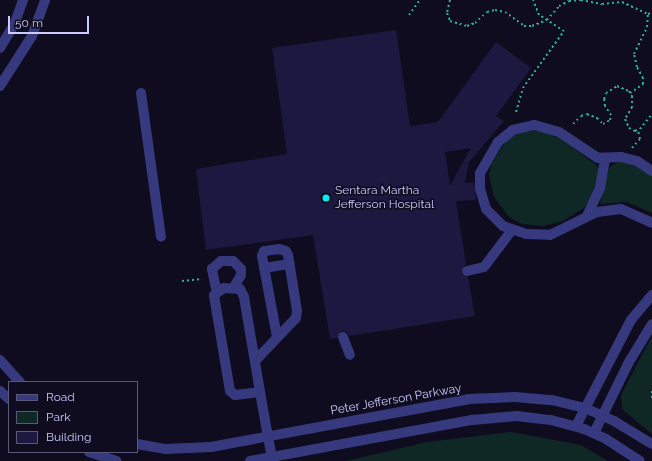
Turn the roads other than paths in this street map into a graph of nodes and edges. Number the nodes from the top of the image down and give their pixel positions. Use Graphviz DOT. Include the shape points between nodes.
graph roads {
  1 [pos="24,0"];
  2 [pos="45,0"];
  3 [pos="0,48"];
  4 [pos="0,86"];
  5 [pos="141,93"];
  6 [pos="605,160"];
  7 [pos="652,171"];
  8 [pos="587,216"];
  9 [pos="652,223"];
  10 [pos="512,230"];
  11 [pos="161,237"];
  12 [pos="290,264"];
  13 [pos="264,268"];
  14 [pos="467,271"];
  15 [pos="234,287"];
  16 [pos="217,293"];
  17 [pos="652,295"];
  18 [pos="652,324"];
  19 [pos="276,337"];
  20 [pos="347,339"];
  21 [pos="350,355"];
  22 [pos="0,360"];
  23 [pos="255,361"];
  24 [pos="19,381"];
  25 [pos="0,390"];
  26 [pos="260,392"];
  27 [pos="8,398"];
  28 [pos="585,408"];
  29 [pos="603,416"];
  30 [pos="576,426"];
  31 [pos="594,433"];
  32 [pos="268,437"];
  33 [pos="138,444"];
  34 [pos="652,444"];
  35 [pos="92,453"];
  36 [pos="272,457"];
  37 [pos="117,461"];
  38 [pos="250,461"];
  39 [pos="640,461"];
  1 -- 3 [label="street" via="14,25"];
  2 -- 4 [label="street" via="32,36"];
  5 -- 11 [label="street"];
  6 -- 7 [label="street" via="621,157 637,161"];
  6 -- 8 [label="street" via="600,188"];
  6 -- 10 [label="street" via="547,127 521,126 505,135 480,172 480,189 486,209 503,226"];
  8 -- 9 [label="street" via="622,209"];
  8 -- 10 [label="street" via="550,235 532,235"];
  10 -- 14 [label="street" via="484,267"];
  12 -- 13 [label="street"];
  12 -- 13 [label="street" via="286,251 264,251"];
  12 -- 19 [label="street" via="297,311 293,323"];
  13 -- 19 [label="street"];
  15 -- 16 [label="street" via="224,288"];
  15 -- 16 [label="street" via="241,276 241,269 233,261 221,261 212,269"];
  15 -- 23 [label="street" via="240,289 244,297"];
  16 -- 26 [label="street" via="214,295 230,391 235,395"];
  17 -- 28 [label="street" via="631,320"];
  18 -- 29 [label="street" via="629,362"];
  19 -- 23 [label="street"];
  20 -- 21 [label="street"];
  22 -- 24 [label="street"];
  23 -- 26 [label="street"];
  25 -- 27 [label="street"];
  26 -- 32 [label="street"];
  28 -- 29 [label="street, Peter Jefferson Parkway"];
  28 -- 30 [label="street"];
  28 -- 32 [label="street, Peter Jefferson Parkway" via="552,400 515,397 469,399"];
  29 -- 31 [label="street"];
  29 -- 34 [label="street, Peter Jefferson Parkway"];
  30 -- 31 [label="street"];
  30 -- 36 [label="street" via="517,416 472,420"];
  31 -- 39 [label="street"];
  32 -- 33 [label="street, Peter Jefferson Parkway" via="211,447 165,449"];
  32 -- 36 [label="street"];
  35 -- 37 [label="street"];
  36 -- 38 [label="street"];
}
